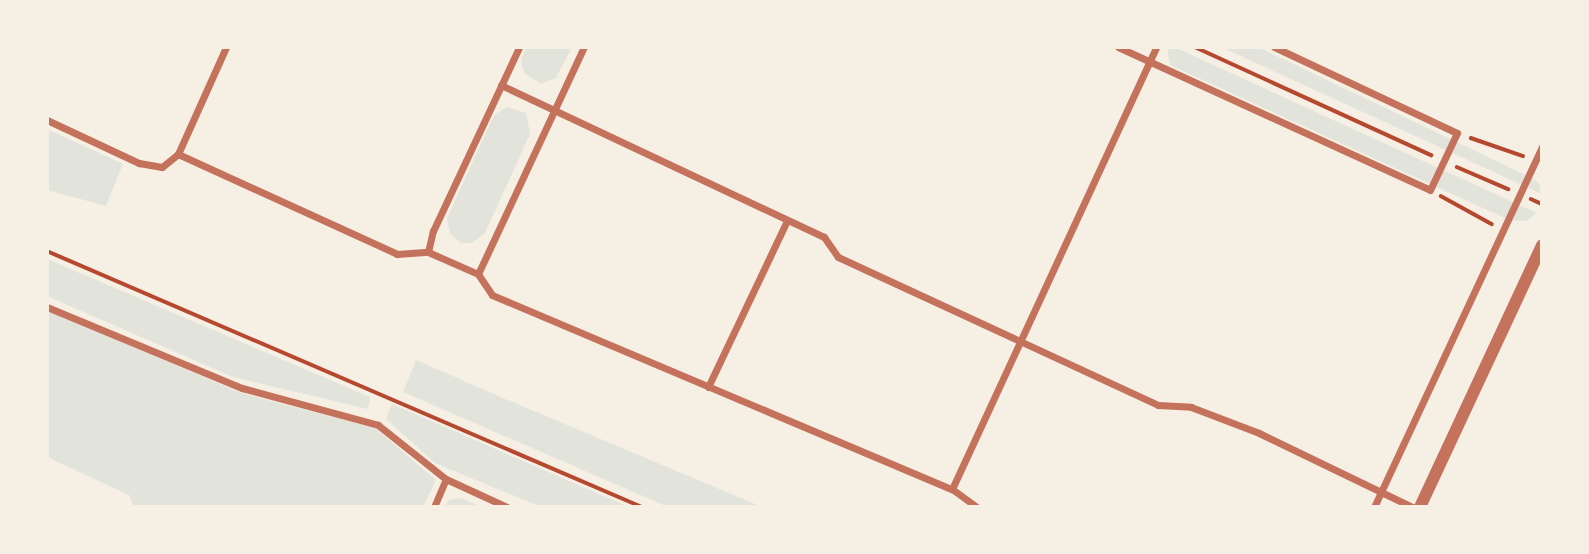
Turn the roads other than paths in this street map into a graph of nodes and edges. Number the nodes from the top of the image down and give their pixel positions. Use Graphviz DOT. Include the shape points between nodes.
graph roads {
  1 [pos="226,47"];
  2 [pos="519,47"];
  3 [pos="584,47"];
  4 [pos="1118,47"];
  5 [pos="1156,47"];
  6 [pos="1274,47"];
  7 [pos="1150,62"];
  8 [pos="501,85"];
  9 [pos="554,111"];
  10 [pos="47,120"];
  11 [pos="1542,146"];
  12 [pos="178,154"];
  13 [pos="787,220"];
  14 [pos="1542,245"];
  15 [pos="428,252"];
  16 [pos="478,274"];
  17 [pos="47,307"];
  18 [pos="1022,340"];
  19 [pos="708,387"];
  20 [pos="446,479"];
  21 [pos="952,489"];
  22 [pos="1380,492"];
  23 [pos="434,507"];
  24 [pos="508,507"];
  25 [pos="977,507"];
  26 [pos="1374,507"];
  27 [pos="1412,507"];
  28 [pos="1420,507"];
  1 -- 12 [label="street"];
  2 -- 8 [label="street"];
  3 -- 9 [label="street"];
  4 -- 7 [label="street"];
  5 -- 7 [label="street"];
  6 -- 7 [label="street" via="1457,133 1430,190"];
  7 -- 18 [label="street"];
  8 -- 9 [label="street"];
  8 -- 15 [label="street" via="433,231"];
  9 -- 13 [label="street"];
  9 -- 16 [label="street"];
  10 -- 12 [label="street" via="139,163 162,167"];
  11 -- 22 [label="street"];
  12 -- 15 [label="street" via="397,254"];
  13 -- 18 [label="street" via="824,237 838,257"];
  13 -- 19 [label="street"];
  14 -- 28 [label="street"];
  15 -- 16 [label="street"];
  16 -- 19 [label="street" via="492,295"];
  17 -- 20 [label="street" via="242,388 378,425"];
  18 -- 21 [label="street"];
  18 -- 22 [label="street" via="1158,405 1191,407 1259,433"];
  19 -- 21 [label="street"];
  20 -- 23 [label="street"];
  20 -- 24 [label="street"];
  21 -- 25 [label="street"];
  22 -- 26 [label="street"];
  22 -- 27 [label="street"];
}
